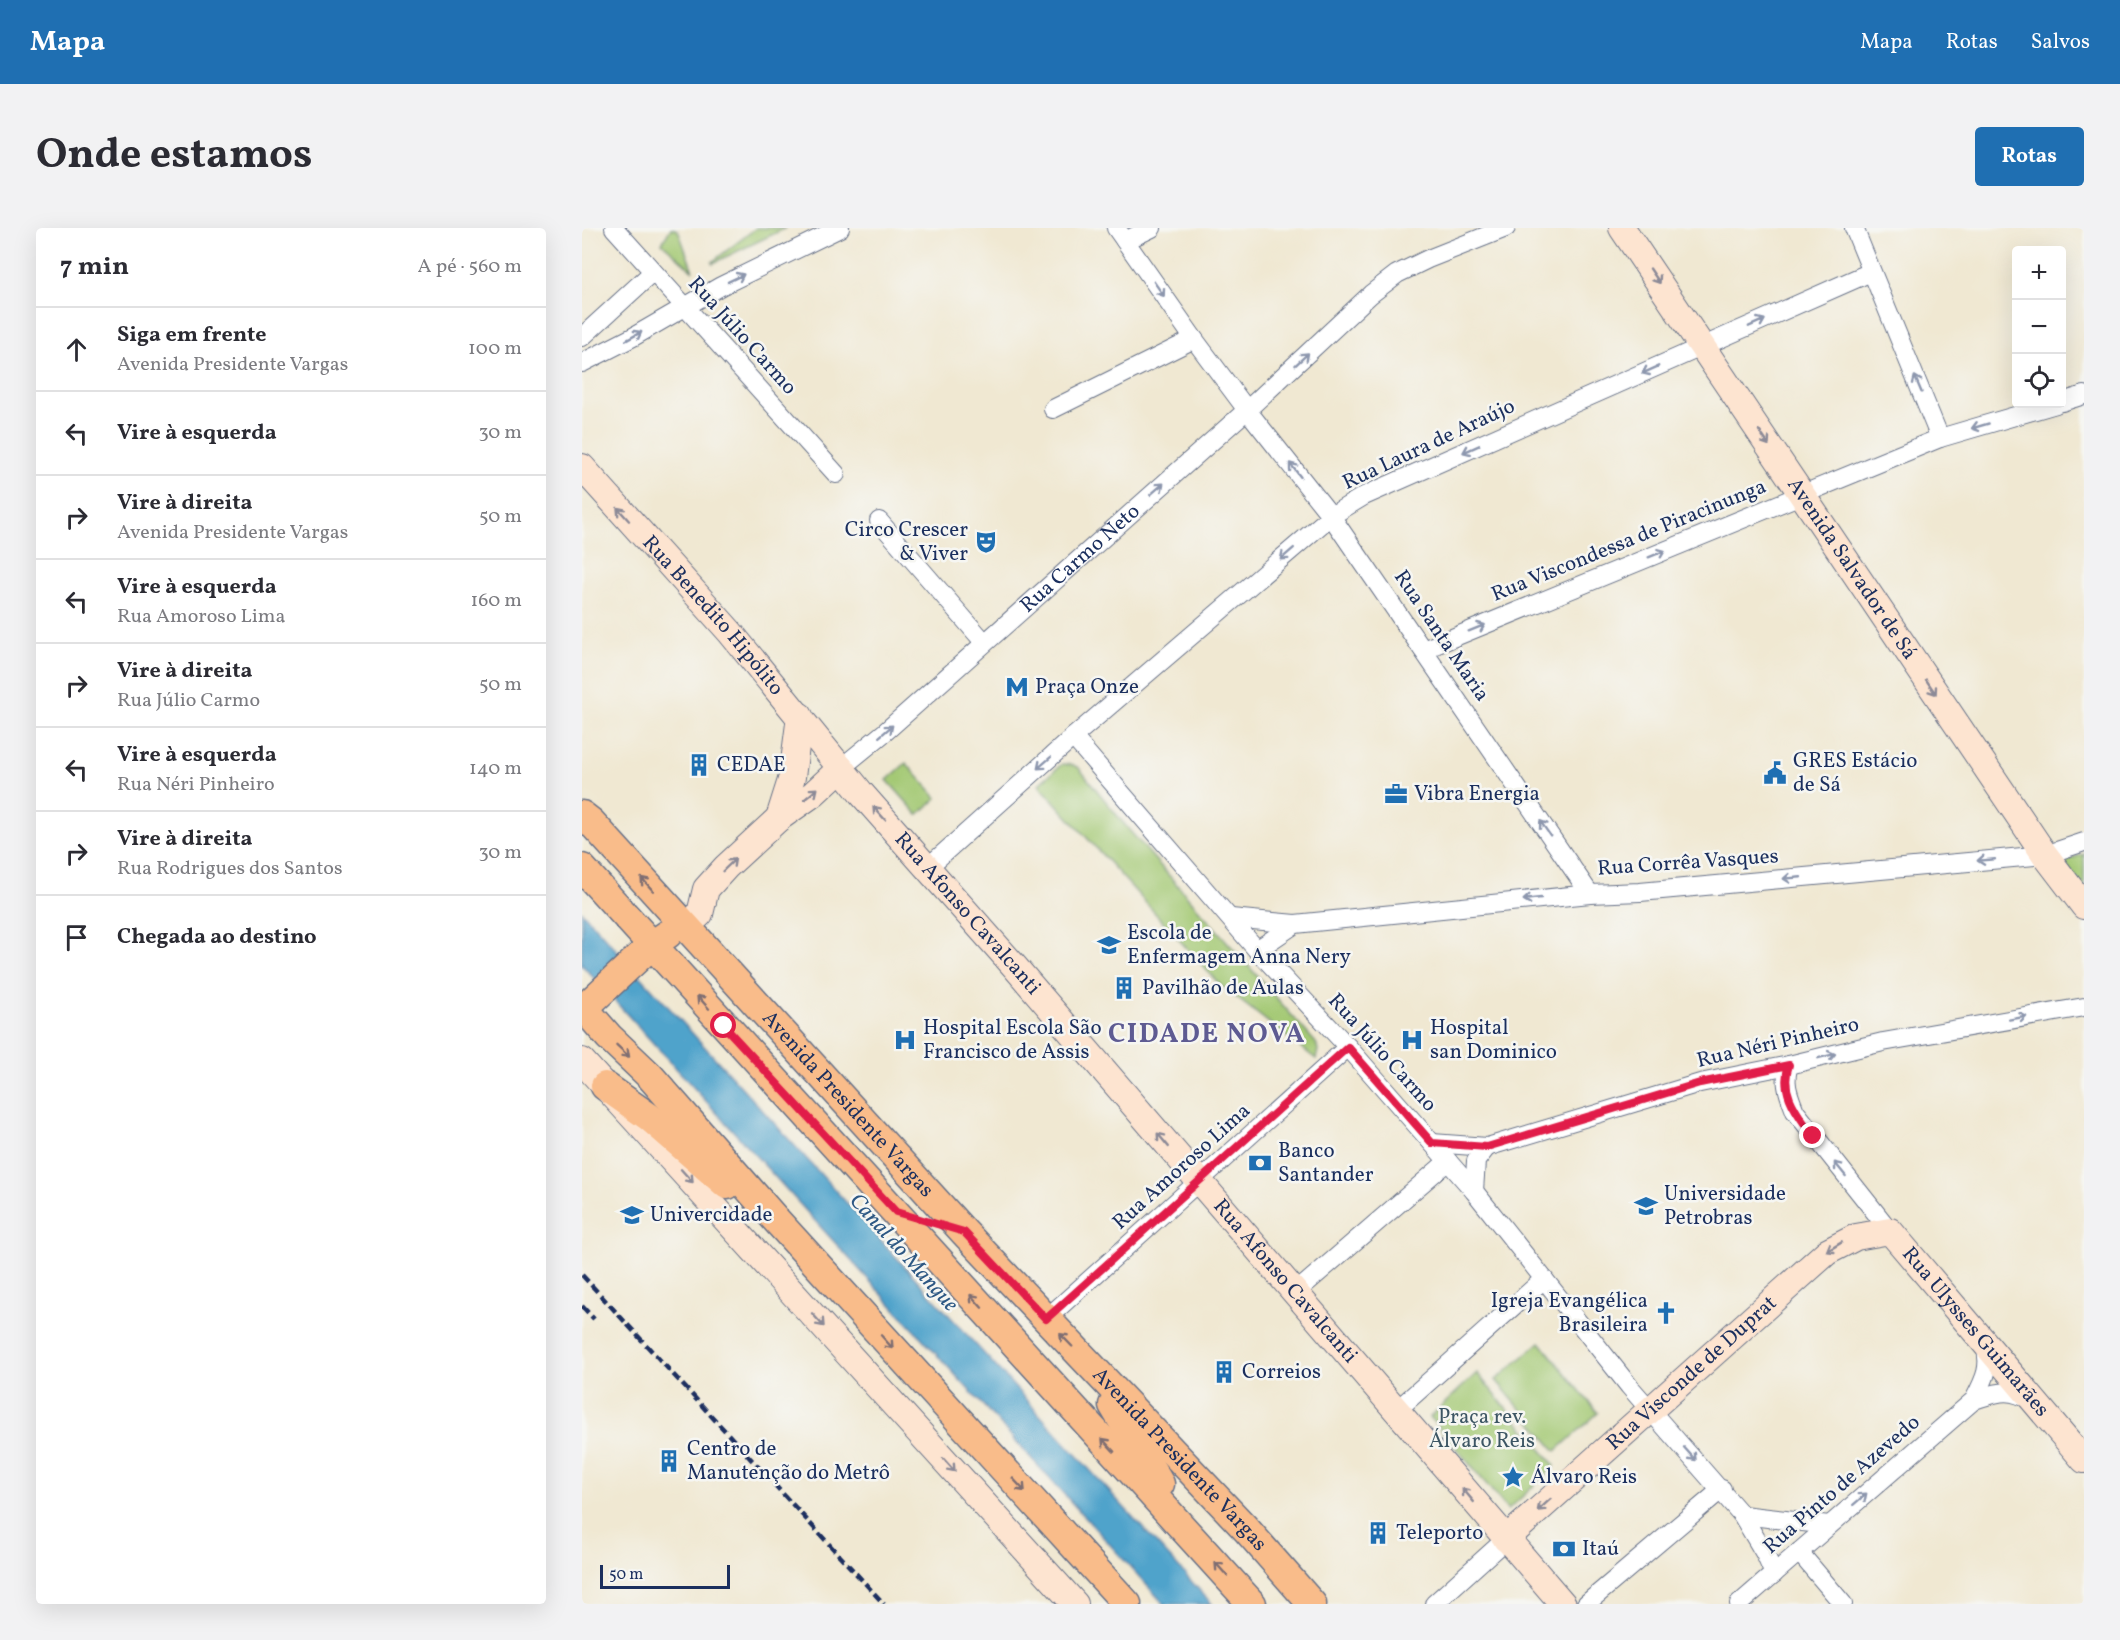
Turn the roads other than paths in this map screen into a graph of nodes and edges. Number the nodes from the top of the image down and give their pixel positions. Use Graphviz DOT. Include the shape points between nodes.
graph roads {
  1 [pos="614,228"];
  2 [pos="840,228"];
  3 [pos="1152,228"];
  4 [pos="1506,228"];
  5 [pos="1622,228"];
  6 [pos="1854,228"];
  7 [pos="1120,235"];
  8 [pos="653,272"];
  9 [pos="1872,272"];
  10 [pos="684,305"];
  11 [pos="582,337"];
  12 [pos="1194,339"];
  13 [pos="1703,347"];
  14 [pos="582,363"];
  15 [pos="2084,395"];
  16 [pos="2066,400"];
  17 [pos="2042,408"];
  18 [pos="1053,409"];
  19 [pos="1247,410"];
  20 [pos="1940,438"];
  21 [pos="582,467"];
  22 [pos="837,474"];
  23 [pos="1802,495"];
  24 [pos="1331,516"];
  25 [pos="879,521"];
  26 [pos="984,642"];
  27 [pos="1423,650"];
  28 [pos="800,716"];
  29 [pos="1073,737"];
  30 [pos="841,768"];
  31 [pos="585,817"];
  32 [pos="779,818"];
  33 [pos="2084,842"];
  34 [pos="2045,855"];
  35 [pos="582,868"];
  36 [pos="927,868"];
  37 [pos="1590,894"];
  38 [pos="2084,906"];
  39 [pos="1231,918"];
  40 [pos="1295,924"];
  41 [pos="686,927"];
  42 [pos="1257,950"];
  43 [pos="642,954"];
  44 [pos="589,1002"];
  45 [pos="2084,1007"];
  46 [pos="1348,1047"];
  47 [pos="582,1061"];
  48 [pos="1789,1065"];
  49 [pos="605,1086"];
  50 [pos="1432,1143"];
  51 [pos="1487,1147"];
  52 [pos="1448,1161"];
  53 [pos="1199,1182"];
  54 [pos="1474,1191"];
  55 [pos="896,1212"];
  56 [pos="777,1221"];
  57 [pos="1890,1231"];
  58 [pos="964,1232"];
  59 [pos="1544,1279"];
  60 [pos="1295,1293"];
  61 [pos="1046,1319"];
  62 [pos="1984,1342"];
  63 [pos="1086,1361"];
  64 [pos="1974,1400"];
  65 [pos="2037,1404"];
  66 [pos="1397,1410"];
  67 [pos="1650,1410"];
  68 [pos="2084,1460"];
  69 [pos="1722,1490"];
  70 [pos="1742,1515"];
  71 [pos="1829,1525"];
  72 [pos="1190,1535"];
  73 [pos="1506,1539"];
  74 [pos="1798,1552"];
  75 [pos="1774,1574"];
  76 [pos="1075,1604"];
  77 [pos="1127,1604"];
  78 [pos="1252,1604"];
  79 [pos="1312,1604"];
  80 [pos="1434,1604"];
  81 [pos="1563,1604"];
  82 [pos="1586,1604"];
  83 [pos="1739,1604"];
  84 [pos="1843,1604"];
  1 -- 8 [label="street, Rua Júlio Carmo"];
  10 -- 2 [label="street, one-way"];
  3 -- 7 [label="street"];
  19 -- 4 [label="street, Rua Carmo Neto, one-way" via="1397,274"];
  5 -- 13 [label="street, Avenida Salvador de Sá, one-way"];
  6 -- 9 [label="street"];
  7 -- 12 [label="street, Rua Santa Maria, one-way"];
  8 -- 10 [label="street, Rua Júlio Carmo"];
  8 -- 11 [label="street"];
  13 -- 9 [label="street, Rua Laura de Araújo, one-way"];
  20 -- 9 [label="street, one-way"];
  14 -- 10 [label="street, one-way"];
  10 -- 22 [label="street, Rua Júlio Carmo"];
  12 -- 18 [label="street"];
  12 -- 19 [label="street, Rua Santa Maria"];
  13 -- 23 [label="street, Avenida Salvador de Sá, one-way"];
  13 -- 24 [label="street, Rua Laura de Araújo, one-way" via="1364,496"];
  15 -- 16 [label="street"];
  17 -- 20 [label="street, Rua Viscondessa de Piracinunga, one-way"];
  24 -- 19 [label="street, Rua Santa Maria, one-way"];
  26 -- 19 [label="street, Rua Carmo Neto, one-way"];
  20 -- 23 [label="street, Rua Viscondessa de Piracinunga"];
  28 -- 21 [label="street, Rua Benedito Hipólito, one-way"];
  27 -- 23 [label="street, Rua Viscondessa de Piracinunga, one-way"];
  23 -- 34 [label="street, Avenida Salvador de Sá, one-way"];
  24 -- 27 [label="street, Rua Santa Maria"];
  24 -- 29 [label="street, Rua Laura de Araújo, one-way"];
  25 -- 26 [label="street"];
  30 -- 26 [label="street, Rua Carmo Neto, one-way"];
  37 -- 27 [label="street, Rua Santa Maria, one-way"];
  28 -- 30 [label="street, Rua Benedito Hipólito"];
  28 -- 32 [label="street" via="792,777"];
  29 -- 36 [label="street, Rua Laura de Araújo, one-way"];
  29 -- 39 [label="street, Rua Júlio Carmo"];
  32 -- 30 [label="street, Rua Carmo Neto, one-way"];
  36 -- 30 [label="street, Rua Afonso Cavalcanti, one-way"];
  41 -- 31 [label="main road, Avenida Presidente Vargas, one-way"];
  41 -- 32 [label="street, Rua Carmo Neto, one-way" via="700,914 706,889"];
  33 -- 34 [label="street, Rua Corrêa Vasques"];
  34 -- 37 [label="street, Rua Corrêa Vasques, one-way"];
  34 -- 38 [label="street, Avenida Salvador de Sá"];
  35 -- 43 [label="main road, Avenida Presidente Vargas"];
  53 -- 36 [label="street, Rua Afonso Cavalcanti, one-way"];
  37 -- 40 [label="street, Rua Corrêa Vasques, one-way"];
  39 -- 40 [label="street, Rua Corrêa Vasques"];
  39 -- 42 [label="street, Rua Júlio Carmo"];
  40 -- 42 [label="street, Rua Corrêa Vasques"];
  41 -- 43 [label="main road" via="673,930"];
  41 -- 58 [label="main road, Avenida Presidente Vargas"];
  42 -- 46 [label="street, Rua Júlio Carmo"];
  43 -- 44 [label="main road"];
  55 -- 43 [label="main road, Avenida Presidente Vargas, one-way"];
  44 -- 56 [label="main road, one-way" via="609,1037 650,1076"];
  48 -- 45 [label="street, Rua Néri Pinheiro, one-way" via="1883,1042"];
  46 -- 50 [label="street, Rua Júlio Carmo"];
  46 -- 53 [label="street, Rua Amoroso Lima"];
  47 -- 49 [label="street"];
  48 -- 51 [label="street, Rua Néri Pinheiro" via="1700,1083"];
  57 -- 48 [label="street, one-way" via="1796,1111 1785,1078"];
  49 -- 56 [label="main road" via="649,1117 717,1178"];
  49 -- 76 [label="street, one-way"];
  50 -- 51 [label="street, Rua Néri Pinheiro"];
  50 -- 52 [label="street, Rua Júlio Carmo"];
  51 -- 54 [label="street" via="1476,1161"];
  52 -- 54 [label="street, Rua Júlio Carmo"];
  52 -- 60 [label="street"];
  53 -- 60 [label="street, Rua Afonso Cavalcanti"];
  53 -- 61 [label="street, Rua Amoroso Lima"];
  54 -- 59 [label="street, Rua Júlio Carmo"];
  55 -- 58 [label="main road"];
  72 -- 55 [label="main road, Avenida Presidente Vargas, one-way"];
  56 -- 77 [label="main road, one-way"];
  57 -- 62 [label="street, Rua Ulysses Guimarães"];
  57 -- 67 [label="street, Rua Visconde de Duprat, one-way" via="1856,1237 1827,1252"];
  58 -- 61 [label="main road, Avenida Presidente Vargas"];
  59 -- 66 [label="street"];
  59 -- 67 [label="street, Rua Júlio Carmo"];
  60 -- 66 [label="street, Rua Afonso Cavalcanti"];
  63 -- 61 [label="main road, Avenida Presidente Vargas, one-way"];
  62 -- 64 [label="street, Rua Pinto de Azevedo" via="1989,1356"];
  62 -- 65 [label="street, Rua Ulysses Guimarães"];
  63 -- 72 [label="main road"];
  63 -- 79 [label="main road, Avenida Presidente Vargas"];
  64 -- 65 [label="street, Rua Pinto de Azevedo" via="2017,1392"];
  71 -- 64 [label="street, Rua Pinto de Azevedo, one-way"];
  65 -- 68 [label="street, Rua Ulysses Guimarães"];
  73 -- 66 [label="street, Rua Afonso Cavalcanti, one-way"];
  67 -- 69 [label="street, Rua Júlio Carmo, one-way"];
  67 -- 73 [label="street, Rua Visconde de Duprat, one-way"];
  69 -- 70 [label="street, Rua Júlio Carmo"];
  69 -- 82 [label="street"];
  70 -- 71 [label="street"];
  70 -- 75 [label="street, Rua Júlio Carmo"];
  71 -- 74 [label="street, Rua Pinto de Azevedo"];
  78 -- 72 [label="main road, Avenida Presidente Vargas, one-way"];
  73 -- 80 [label="street"];
  73 -- 81 [label="street, Rua Afonso Cavalcanti"];
  74 -- 75 [label="street, Rua Pinto de Azevedo"];
  74 -- 84 [label="street"];
  75 -- 83 [label="street, Rua Pinto de Azevedo"];
}
